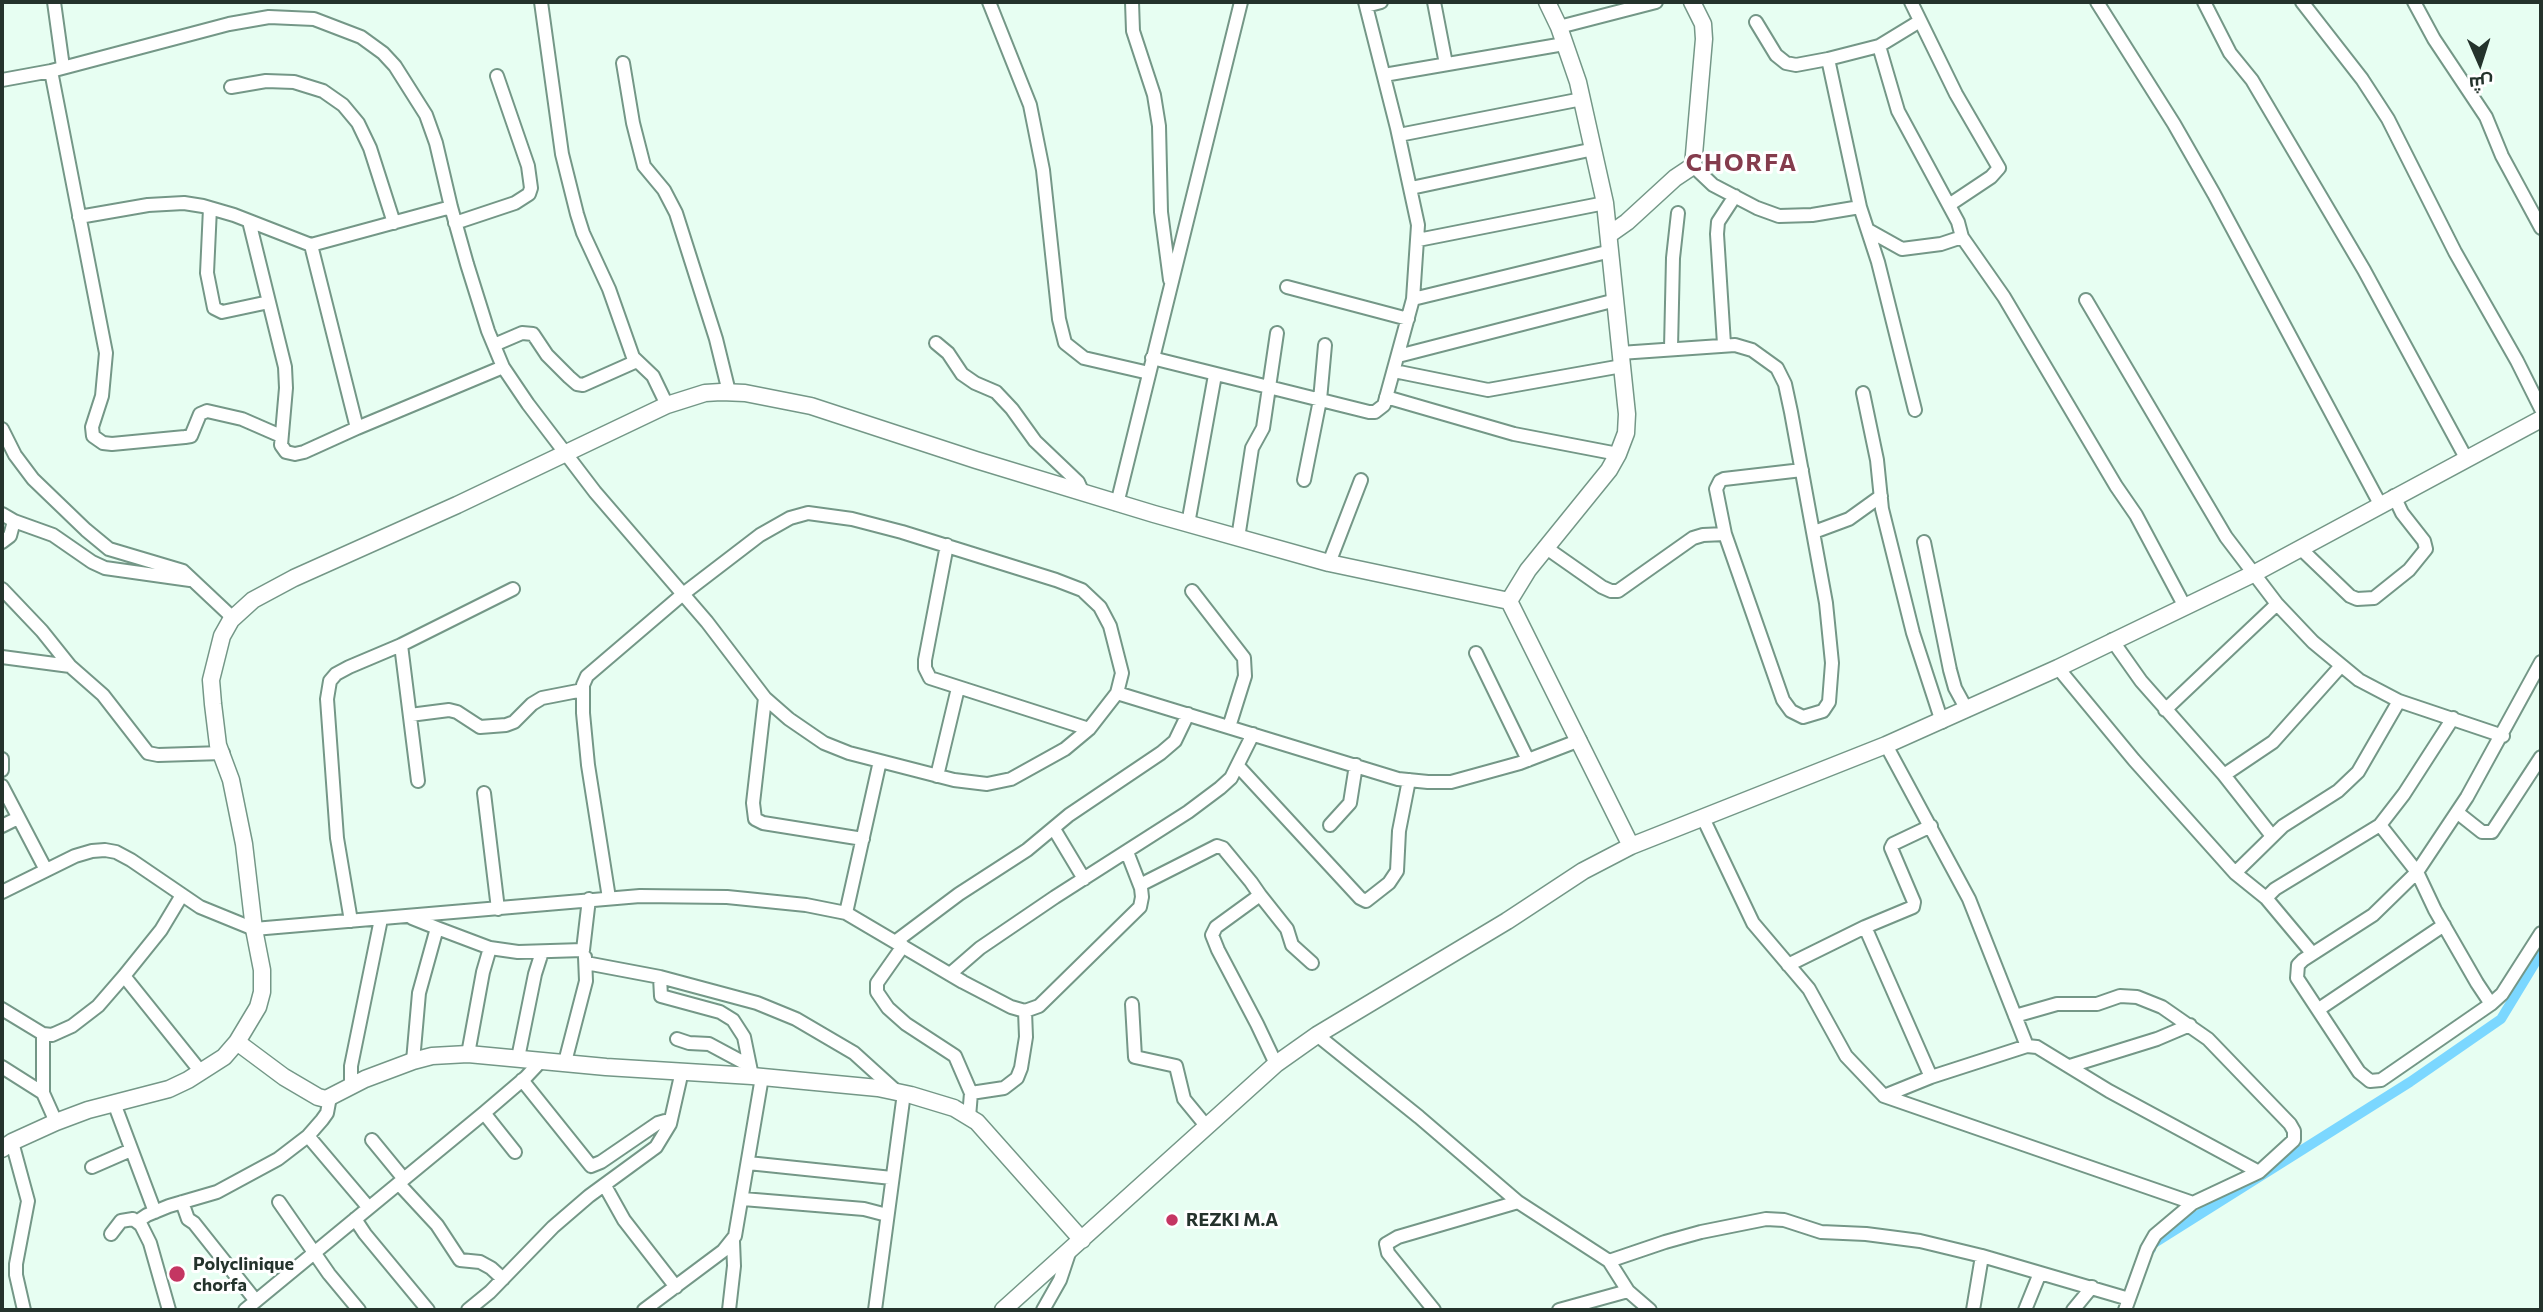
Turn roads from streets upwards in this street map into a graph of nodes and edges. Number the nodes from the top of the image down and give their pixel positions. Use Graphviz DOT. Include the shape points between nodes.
graph roads {
  1 [pos="54,2"];
  2 [pos="541,2"];
  3 [pos="989,2"];
  4 [pos="1132,2"];
  5 [pos="1241,2"];
  6 [pos="1381,2"];
  7 [pos="1434,2"];
  8 [pos="1548,2"];
  9 [pos="1656,2"];
  10 [pos="1692,2"];
  11 [pos="1911,2"];
  12 [pos="2097,2"];
  13 [pos="2204,2"];
  14 [pos="2302,2"];
  15 [pos="2414,2"];
  16 [pos="1365,4"];
  17 [pos="1920,21"];
  18 [pos="1756,22"];
  19 [pos="1559,27"];
  20 [pos="1564,44"];
  21 [pos="1879,46"];
  22 [pos="1828,59"];
  23 [pos="623,62"];
  24 [pos="1446,64"];
  25 [pos="57,69"];
  26 [pos="1384,75"];
  27 [pos="497,76"];
  28 [pos="2,80"];
  29 [pos="231,87"];
  30 [pos="1582,99"];
  31 [pos="1399,135"];
  32 [pos="1594,149"];
  33 [pos="1693,166"];
  34 [pos="1411,188"];
  35 [pos="1735,196"];
  36 [pos="1605,203"];
  37 [pos="1949,205"];
  38 [pos="1860,206"];
  39 [pos="451,207"];
  40 [pos="210,208"];
  41 [pos="1678,213"];
  42 [pos="79,217"];
  43 [pos="249,220"];
  44 [pos="394,223"];
  45 [pos="455,223"];
  46 [pos="2541,228"];
  47 [pos="1868,230"];
  48 [pos="1962,237"];
  49 [pos="1418,240"];
  50 [pos="1610,243"];
  51 [pos="311,245"];
  52 [pos="1171,284"];
  53 [pos="1287,288"];
  54 [pos="1413,299"];
  55 [pos="1616,300"];
  56 [pos="2086,300"];
  57 [pos="270,302"];
  58 [pos="1408,319"];
  59 [pos="1277,333"];
  60 [pos="936,344"];
  61 [pos="1724,344"];
  62 [pos="494,345"];
  63 [pos="1325,345"];
  64 [pos="1671,348"];
  65 [pos="1398,356"];
  66 [pos="1152,358"];
  67 [pos="1621,360"];
  68 [pos="637,361"];
  69 [pos="503,368"];
  70 [pos="1394,371"];
  71 [pos="1149,373"];
  72 [pos="1215,375"];
  73 [pos="1269,387"];
  74 [pos="729,392"];
  75 [pos="1863,393"];
  76 [pos="1386,397"];
  77 [pos="1320,400"];
  78 [pos="667,405"];
  79 [pos="2541,409"];
  80 [pos="1915,410"];
  81 [pos="2541,419"];
  82 [pos="357,428"];
  83 [pos="2,429"];
  84 [pos="281,436"];
  85 [pos="564,453"];
  86 [pos="1618,454"];
  87 [pos="2466,458"];
  88 [pos="1802,470"];
  89 [pos="1304,480"];
  90 [pos="1362,480"];
  91 [pos="1083,493"];
  92 [pos="1881,496"];
  93 [pos="2387,500"];
  94 [pos="1117,504"];
  95 [pos="2,514"];
  96 [pos="14,521"];
  97 [pos="1188,524"];
  98 [pos="1814,533"];
  99 [pos="1725,534"];
  100 [pos="1238,538"];
  101 [pos="2,542"];
  102 [pos="1924,542"];
  103 [pos="947,545"];
  104 [pos="1545,547"];
  105 [pos="2300,548"];
  106 [pos="1329,563"];
  107 [pos="2255,573"];
  108 [pos="190,580"];
  109 [pos="2,589"];
  110 [pos="513,589"];
  111 [pos="1192,591"];
  112 [pos="683,594"];
  113 [pos="1508,601"];
  114 [pos="2277,604"];
  115 [pos="2185,605"];
  116 [pos="233,618"];
  117 [pos="2112,640"];
  118 [pos="401,645"];
  119 [pos="1476,653"];
  120 [pos="2,657"];
  121 [pos="2541,662"];
  122 [pos="70,666"];
  123 [pos="2340,667"];
  124 [pos="2058,668"];
  125 [pos="958,688"];
  126 [pos="583,690"];
  127 [pos="1117,693"];
  128 [pos="765,698"];
  129 [pos="2399,701"];
  130 [pos="1967,710"];
  131 [pos="2165,710"];
  132 [pos="1188,714"];
  133 [pos="410,715"];
  134 [pos="2453,718"];
  135 [pos="1942,722"];
  136 [pos="1229,727"];
  137 [pos="1089,729"];
  138 [pos="1253,734"];
  139 [pos="2502,736"];
  140 [pos="1580,740"];
  141 [pos="1886,745"];
  142 [pos="223,753"];
  143 [pos="2541,757"];
  144 [pos="2,759"];
  145 [pos="1528,760"];
  146 [pos="880,761"];
  147 [pos="1238,765"];
  148 [pos="1356,765"];
  149 [pos="2,770"];
  150 [pos="2224,775"];
  151 [pos="937,776"];
  152 [pos="1409,780"];
  153 [pos="418,781"];
  154 [pos="2,786"];
  155 [pos="484,793"];
  156 [pos="2458,813"];
  157 [pos="18,818"];
  158 [pos="1703,818"];
  159 [pos="1330,825"];
  160 [pos="1931,825"];
  161 [pos="2380,825"];
  162 [pos="2,826"];
  163 [pos="1054,829"];
  164 [pos="2272,836"];
  165 [pos="863,839"];
  166 [pos="1631,846"];
  167 [pos="1127,852"];
  168 [pos="46,870"];
  169 [pos="2417,872"];
  170 [pos="2235,873"];
  171 [pos="1084,879"];
  172 [pos="1140,885"];
  173 [pos="2,892"];
  174 [pos="1260,894"];
  175 [pos="182,895"];
  176 [pos="609,898"];
  177 [pos="2266,898"];
  178 [pos="589,899"];
  179 [pos="498,909"];
  180 [pos="846,913"];
  181 [pos="409,917"];
  182 [pos="381,919"];
  183 [pos="351,921"];
  184 [pos="2444,925"];
  185 [pos="437,928"];
  186 [pos="1865,928"];
  187 [pos="254,929"];
  188 [pos="2541,933"];
  189 [pos="899,944"];
  190 [pos="489,948"];
  191 [pos="542,952"];
  192 [pos="2312,953"];
  193 [pos="585,956"];
  194 [pos="1312,963"];
  195 [pos="1788,965"];
  196 [pos="950,974"];
  197 [pos="124,976"];
  198 [pos="660,977"];
  199 [pos="1132,1004"];
  200 [pos="2491,1004"];
  201 [pos="2,1009"];
  202 [pos="2319,1009"];
  203 [pos="1025,1011"];
  204 [pos="2015,1016"];
  205 [pos="2189,1025"];
  206 [pos="43,1034"];
  207 [pos="1317,1035"];
  208 [pos="677,1039"];
  209 [pos="237,1042"];
  210 [pos="2027,1046"];
  211 [pos="468,1054"];
  212 [pos="518,1058"];
  213 [pos="413,1061"];
  214 [pos="541,1061"];
  215 [pos="565,1062"];
  216 [pos="1276,1064"];
  217 [pos="2070,1066"];
  218 [pos="2,1067"];
  219 [pos="682,1071"];
  220 [pos="201,1072"];
  221 [pos="754,1073"];
  222 [pos="1931,1077"];
  223 [pos="522,1080"];
  224 [pos="351,1087"];
  225 [pos="900,1092"];
  226 [pos="43,1093"];
  227 [pos="971,1093"];
  228 [pos="1884,1096"];
  229 [pos="330,1097"];
  230 [pos="114,1103"];
  231 [pos="484,1113"];
  232 [pos="969,1117"];
  233 [pos="55,1122"];
  234 [pos="670,1124"];
  235 [pos="1207,1127"];
  236 [pos="308,1136"];
  237 [pos="372,1140"];
  238 [pos="7,1145"];
  239 [pos="131,1150"];
  240 [pos="515,1152"];
  241 [pos="748,1163"];
  242 [pos="92,1167"];
  243 [pos="2259,1172"];
  244 [pos="892,1178"];
  245 [pos="402,1181"];
  246 [pos="604,1186"];
  247 [pos="743,1199"];
  248 [pos="182,1202"];
  249 [pos="279,1202"];
  250 [pos="1518,1202"];
  251 [pos="2193,1203"];
  252 [pos="369,1208"];
  253 [pos="155,1212"];
  254 [pos="887,1214"];
  255 [pos="355,1219"];
  256 [pos="138,1221"];
  257 [pos="111,1234"];
  258 [pos="1082,1240"];
  259 [pos="733,1241"];
  260 [pos="314,1253"];
  261 [pos="1069,1253"];
  262 [pos="1982,1256"];
  263 [pos="1609,1261"];
  264 [pos="2040,1273"];
  265 [pos="503,1279"];
  266 [pos="676,1287"];
  267 [pos="2092,1287"];
  268 [pos="1628,1291"];
  269 [pos="256,1301"];
  270 [pos="485,1305"];
  271 [pos="2127,1305"];
  272 [pos="24,1310"];
  273 [pos="169,1310"];
  274 [pos="245,1310"];
  275 [pos="359,1310"];
  276 [pos="428,1310"];
  277 [pos="468,1310"];
  278 [pos="644,1310"];
  279 [pos="730,1310"];
  280 [pos="875,1310"];
  281 [pos="1003,1310"];
  282 [pos="1043,1310"];
  283 [pos="1434,1310"];
  284 [pos="1559,1310"];
  285 [pos="1650,1310"];
  286 [pos="1973,1310"];
  287 [pos="2025,1310"];
  288 [pos="2073,1310"];
  1 -- 25 [label="street"];
  2 -- 68 [label="street" via="562,154 577,214"];
  3 -- 71 [label="street" via="1030,105 1065,343 1084,358"];
  4 -- 52 [label="street" via="1133,31 1159,126 1161,212"];
  5 -- 52 [label="street"];
  6 -- 16 [label="street"];
  7 -- 24 [label="street"];
  8 -- 19 [label="street"];
  9 -- 19 [label="street"];
  10 -- 33 [label="street" via="1703,24 1704,39"];
  11 -- 17 [label="street"];
  12 -- 93 [label="street" via="2174,124"];
  13 -- 87 [label="street" via="2230,53 2252,80 2364,270"];
  14 -- 79 [label="street" via="2388,119"];
  15 -- 46 [label="street" via="2486,117"];
  16 -- 26 [label="street"];
  17 -- 21 [label="street"];
  17 -- 37 [label="street" via="1999,168"];
  18 -- 22 [label="street" via="1786,63"];
  19 -- 20 [label="street"];
  20 -- 24 [label="street"];
  20 -- 30 [label="street"];
  21 -- 22 [label="street"];
  21 -- 37 [label="street" via="1898,111"];
  22 -- 38 [label="street"];
  23 -- 74 [label="street" via="644,166 676,213"];
  24 -- 26 [label="street"];
  25 -- 28 [label="street"];
  25 -- 39 [label="street" via="269,17 314,19 338,27 383,53 409,86 436,143"];
  25 -- 42 [label="street"];
  26 -- 31 [label="street"];
  27 -- 45 [label="street" via="528,166 531,188 515,203"];
  29 -- 44 [label="street" via="294,82 323,91 343,105 370,148"];
  30 -- 31 [label="street"];
  30 -- 32 [label="street"];
  31 -- 34 [label="street"];
  32 -- 34 [label="street"];
  32 -- 36 [label="street"];
  33 -- 35 [label="street" via="1713,185"];
  33 -- 50 [label="street" via="1627,222"];
  34 -- 49 [label="street"];
  35 -- 38 [label="street" via="1779,216"];
  35 -- 61 [label="street" via="1717,222"];
  36 -- 49 [label="street"];
  36 -- 50 [label="street"];
  37 -- 48 [label="street"];
  38 -- 47 [label="street"];
  39 -- 44 [label="street"];
  39 -- 45 [label="street"];
  40 -- 42 [label="street" via="184,203 148,205"];
  40 -- 43 [label="street"];
  40 -- 57 [label="street" via="207,273 214,309 222,312"];
  41 -- 64 [label="street"];
  42 -- 84 [label="street" via="106,353 103,396 93,436 112,444 191,436 200,414 207,411 242,419"];
  43 -- 51 [label="street"];
  43 -- 57 [label="street"];
  44 -- 51 [label="street"];
  45 -- 62 [label="street"];
  47 -- 48 [label="street" via="1902,249"];
  47 -- 80 [label="street"];
  48 -- 115 [label="street" via="2004,297"];
  49 -- 54 [label="street"];
  50 -- 54 [label="street"];
  50 -- 55 [label="street"];
  51 -- 82 [label="street"];
  52 -- 66 [label="street"];
  53 -- 58 [label="street"];
  54 -- 58 [label="street"];
  55 -- 65 [label="street"];
  55 -- 67 [label="street"];
  56 -- 107 [label="street" via="2226,537"];
  57 -- 84 [label="street" via="286,378"];
  58 -- 65 [label="street"];
  59 -- 73 [label="street"];
  60 -- 91 [label="street" via="962,374 996,392"];
  61 -- 64 [label="street"];
  61 -- 88 [label="street" via="1752,350 1777,368 1788,396"];
  62 -- 68 [label="street" via="522,333 533,334 547,355 583,385"];
  62 -- 69 [label="street"];
  63 -- 77 [label="street"];
  64 -- 67 [label="street"];
  65 -- 70 [label="street"];
  66 -- 71 [label="street"];
  66 -- 72 [label="street"];
  67 -- 70 [label="street" via="1488,390"];
  67 -- 86 [label="street" via="1627,414"];
  68 -- 78 [label="street" via="653,376"];
  69 -- 82 [label="street"];
  69 -- 85 [label="street"];
  70 -- 76 [label="street"];
  71 -- 94 [label="street"];
  72 -- 73 [label="street"];
  72 -- 97 [label="street"];
  73 -- 77 [label="street"];
  73 -- 100 [label="street" via="1263,428 1252,448"];
  74 -- 78 [label="street" via="705,393"];
  74 -- 91 [label="street" via="811,406"];
  75 -- 92 [label="street"];
  76 -- 77 [label="street" via="1381,410 1375,412"];
  76 -- 86 [label="street" via="1514,434"];
  77 -- 89 [label="street"];
  78 -- 85 [label="street"];
  81 -- 87 [label="street"];
  82 -- 84 [label="street" via="295,454 282,449"];
  83 -- 108 [label="street" via="33,479 86,530 109,548 183,571"];
  85 -- 112 [label="street"];
  85 -- 116 [label="street" via="294,578 253,600"];
  86 -- 104 [label="street" via="1588,498"];
  87 -- 93 [label="street"];
  88 -- 98 [label="street"];
  88 -- 99 [label="street" via="1720,481 1716,489"];
  90 -- 106 [label="street"];
  91 -- 94 [label="street"];
  92 -- 98 [label="street" via="1849,519"];
  92 -- 135 [label="street" via="1913,633"];
  93 -- 105 [label="street"];
  93 -- 105 [label="street" via="2402,513 2426,549 2409,570 2374,598 2350,596"];
  94 -- 97 [label="street"];
  95 -- 96 [label="street"];
  96 -- 101 [label="street" via="10,536"];
  96 -- 108 [label="street" via="53,535 105,568"];
  97 -- 100 [label="street"];
  98 -- 99 [label="street" via="1831,652 1831,693 1823,710 1803,717 1783,700"];
  99 -- 104 [label="street" via="1693,538 1618,591 1602,587"];
  100 -- 106 [label="street"];
  102 -- 130 [label="street" via="1950,670"];
  103 -- 112 [label="street" via="852,519 808,513 760,535"];
  103 -- 125 [label="street" via="925,668 930,678"];
  103 -- 127 [label="street" via="1082,590 1100,607 1110,626 1122,673"];
  104 -- 113 [label="street"];
  105 -- 107 [label="street"];
  106 -- 113 [label="street"];
  107 -- 114 [label="street"];
  107 -- 115 [label="street"];
  108 -- 116 [label="street"];
  109 -- 122 [label="street"];
  110 -- 118 [label="street"];
  111 -- 136 [label="street" via="1244,658 1245,676"];
  112 -- 126 [label="street" via="593,668"];
  112 -- 128 [label="street"];
  113 -- 140 [label="street"];
  114 -- 123 [label="street"];
  114 -- 131 [label="street"];
  115 -- 117 [label="street"];
  116 -- 142 [label="street" via="222,636 211,680 218,745"];
  117 -- 124 [label="street"];
  117 -- 131 [label="street"];
  118 -- 133 [label="street"];
  118 -- 183 [label="street" via="336,674 327,689 337,838"];
  119 -- 145 [label="street"];
  120 -- 122 [label="street"];
  121 -- 139 [label="street"];
  122 -- 142 [label="street" via="103,695 148,753"];
  123 -- 129 [label="street"];
  123 -- 150 [label="street" via="2273,742"];
  124 -- 130 [label="street"];
  124 -- 170 [label="street"];
  125 -- 137 [label="street"];
  125 -- 151 [label="street"];
  126 -- 133 [label="street" via="542,698 506,725 480,727 449,710"];
  126 -- 176 [label="street" via="588,765"];
  127 -- 132 [label="street"];
  127 -- 137 [label="street"];
  128 -- 146 [label="street" via="824,743"];
  128 -- 165 [label="street" via="755,819"];
  129 -- 134 [label="street"];
  129 -- 164 [label="street" via="2358,772"];
  130 -- 135 [label="street"];
  131 -- 150 [label="street"];
  132 -- 136 [label="street"];
  132 -- 163 [label="street" via="1175,741"];
  133 -- 153 [label="street"];
  134 -- 139 [label="street"];
  134 -- 161 [label="street"];
  135 -- 141 [label="street"];
  136 -- 138 [label="street"];
  137 -- 151 [label="street" via="1065,749 1011,779 987,784"];
  138 -- 147 [label="street"];
  138 -- 148 [label="street"];
  139 -- 156 [label="street"];
  140 -- 145 [label="street"];
  140 -- 166 [label="street"];
  141 -- 158 [label="street"];
  141 -- 160 [label="street"];
  142 -- 187 [label="street" via="244,844"];
  143 -- 156 [label="street" via="2492,832 2482,832"];
  144 -- 149 [label="street"];
  145 -- 152 [label="street" via="1451,782"];
  146 -- 151 [label="street"];
  146 -- 165 [label="street"];
  147 -- 152 [label="street" via="1366,901 1397,871"];
  147 -- 167 [label="street" via="1213,793"];
  148 -- 152 [label="street"];
  148 -- 159 [label="street" via="1350,803"];
  150 -- 164 [label="street"];
  154 -- 157 [label="street"];
  155 -- 179 [label="street"];
  156 -- 169 [label="street"];
  157 -- 162 [label="street"];
  157 -- 168 [label="street"];
  158 -- 166 [label="street"];
  158 -- 195 [label="street" via="1754,923"];
  160 -- 186 [label="street" via="1891,848 1913,906"];
  160 -- 204 [label="street" via="1969,899"];
  161 -- 169 [label="street"];
  161 -- 177 [label="street"];
  163 -- 171 [label="street"];
  163 -- 189 [label="street" via="959,894"];
  164 -- 170 [label="street"];
  165 -- 180 [label="street"];
  166 -- 207 [label="street"];
  167 -- 171 [label="street"];
  167 -- 172 [label="street"];
  168 -- 173 [label="street"];
  168 -- 175 [label="street" via="92,851 116,852"];
  169 -- 184 [label="street"];
  169 -- 192 [label="street" via="2373,915"];
  170 -- 177 [label="street"];
  171 -- 196 [label="street" via="980,948"];
  172 -- 174 [label="street" via="1217,846"];
  172 -- 203 [label="street" via="1141,904 1130,919 1040,1006"];
  174 -- 194 [label="street" via="1287,929 1292,944"];
  174 -- 216 [label="street" via="1212,935"];
  175 -- 187 [label="street" via="224,919"];
  175 -- 197 [label="street"];
  176 -- 178 [label="street"];
  176 -- 180 [label="street" via="727,897"];
  177 -- 192 [label="street"];
  178 -- 179 [label="street"];
  178 -- 193 [label="street"];
  179 -- 181 [label="street"];
  180 -- 189 [label="street"];
  181 -- 182 [label="street"];
  181 -- 185 [label="street"];
  182 -- 183 [label="street"];
  182 -- 224 [label="street" via="351,1066"];
  183 -- 187 [label="street"];
  184 -- 200 [label="street"];
  184 -- 202 [label="street"];
  185 -- 190 [label="street"];
  185 -- 213 [label="street" via="419,993"];
  186 -- 195 [label="street"];
  186 -- 222 [label="street"];
  187 -- 209 [label="street" via="262,992"];
  188 -- 200 [label="street"];
  189 -- 196 [label="street"];
  189 -- 227 [label="street" via="877,983 877,992 906,1024 952,1053"];
  190 -- 191 [label="street"];
  190 -- 211 [label="street"];
  191 -- 193 [label="street"];
  191 -- 212 [label="street"];
  192 -- 202 [label="street" via="2296,972"];
  193 -- 198 [label="street"];
  193 -- 215 [label="street" via="582,1000"];
  195 -- 228 [label="street" via="1809,989 1846,1056"];
  196 -- 203 [label="street"];
  197 -- 206 [label="street" via="83,1019 61,1032"];
  197 -- 220 [label="street"];
  198 -- 221 [label="street" via="661,996 733,1020 744,1037"];
  198 -- 225 [label="street" via="757,1003 796,1019 864,1061"];
  199 -- 235 [label="street" via="1135,1056 1176,1066 1184,1099"];
  200 -- 202 [label="street" via="2391,1074 2370,1081 2359,1072"];
  201 -- 206 [label="street"];
  203 -- 227 [label="street" via="1025,1043 1017,1078 1004,1088"];
  204 -- 205 [label="street" via="2057,1004 2097,1004 2120,996 2162,1007"];
  204 -- 210 [label="street"];
  205 -- 217 [label="street"];
  205 -- 243 [label="street" via="2208,1039 2294,1131 2294,1140"];
  206 -- 226 [label="street"];
  207 -- 216 [label="street"];
  207 -- 250 [label="street"];
  208 -- 221 [label="street" via="709,1044"];
  209 -- 220 [label="street" via="224,1058"];
  209 -- 229 [label="street" via="284,1077 318,1097"];
  210 -- 217 [label="street"];
  210 -- 222 [label="street"];
  211 -- 212 [label="street"];
  211 -- 213 [label="street"];
  212 -- 214 [label="street"];
  213 -- 224 [label="street"];
  214 -- 215 [label="street"];
  214 -- 223 [label="street"];
  215 -- 219 [label="street"];
  216 -- 235 [label="street"];
  217 -- 243 [label="street"];
  218 -- 226 [label="street"];
  219 -- 221 [label="street"];
  219 -- 234 [label="street"];
  220 -- 230 [label="street" via="169,1089"];
  221 -- 225 [label="street"];
  221 -- 241 [label="street"];
  222 -- 228 [label="street"];
  223 -- 231 [label="street"];
  223 -- 234 [label="street" via="590,1166 658,1122"];
  224 -- 229 [label="street"];
  225 -- 232 [label="street"];
  225 -- 244 [label="street"];
  226 -- 233 [label="street"];
  227 -- 232 [label="street"];
  228 -- 251 [label="street"];
  229 -- 236 [label="street" via="327,1113"];
  230 -- 233 [label="street"];
  230 -- 239 [label="street"];
  231 -- 240 [label="street"];
  231 -- 245 [label="street"];
  232 -- 258 [label="street" via="995,1140"];
  233 -- 238 [label="street"];
  234 -- 246 [label="street" via="656,1147"];
  235 -- 258 [label="street"];
  236 -- 248 [label="street" via="249,1177"];
  236 -- 252 [label="street"];
  237 -- 245 [label="street"];
  238 -- 272 [label="street" via="28,1201 16,1264"];
  239 -- 242 [label="street"];
  239 -- 253 [label="street"];
  241 -- 244 [label="street"];
  241 -- 247 [label="street"];
  243 -- 251 [label="street"];
  244 -- 254 [label="street"];
  245 -- 252 [label="street"];
  245 -- 265 [label="street" via="460,1260 484,1264"];
  246 -- 265 [label="street" via="553,1227"];
  246 -- 266 [label="street"];
  247 -- 254 [label="street"];
  247 -- 259 [label="street"];
  248 -- 253 [label="street"];
  248 -- 269 [label="street" via="188,1219"];
  249 -- 260 [label="street"];
  250 -- 263 [label="street"];
  250 -- 283 [label="street" via="1386,1244 1388,1253"];
  251 -- 271 [label="street" via="2155,1235"];
  252 -- 255 [label="street"];
  253 -- 256 [label="street"];
  254 -- 280 [label="street"];
  255 -- 260 [label="street"];
  255 -- 276 [label="street"];
  256 -- 257 [label="street" via="121,1220"];
  256 -- 273 [label="street" via="150,1243"];
  258 -- 261 [label="street"];
  259 -- 266 [label="street"];
  259 -- 279 [label="street"];
  260 -- 269 [label="street"];
  260 -- 275 [label="street"];
  261 -- 281 [label="street"];
  261 -- 282 [label="street"];
  262 -- 263 [label="street" via="1920,1241 1821,1233 1766,1219 1665,1241"];
  262 -- 264 [label="street"];
  262 -- 286 [label="street"];
  263 -- 268 [label="street"];
  264 -- 267 [label="street"];
  264 -- 287 [label="street"];
  265 -- 270 [label="street"];
  266 -- 278 [label="street"];
  267 -- 271 [label="street"];
  267 -- 288 [label="street"];
  268 -- 284 [label="street"];
  268 -- 285 [label="street"];
  269 -- 274 [label="street"];
  270 -- 277 [label="street"];
}
